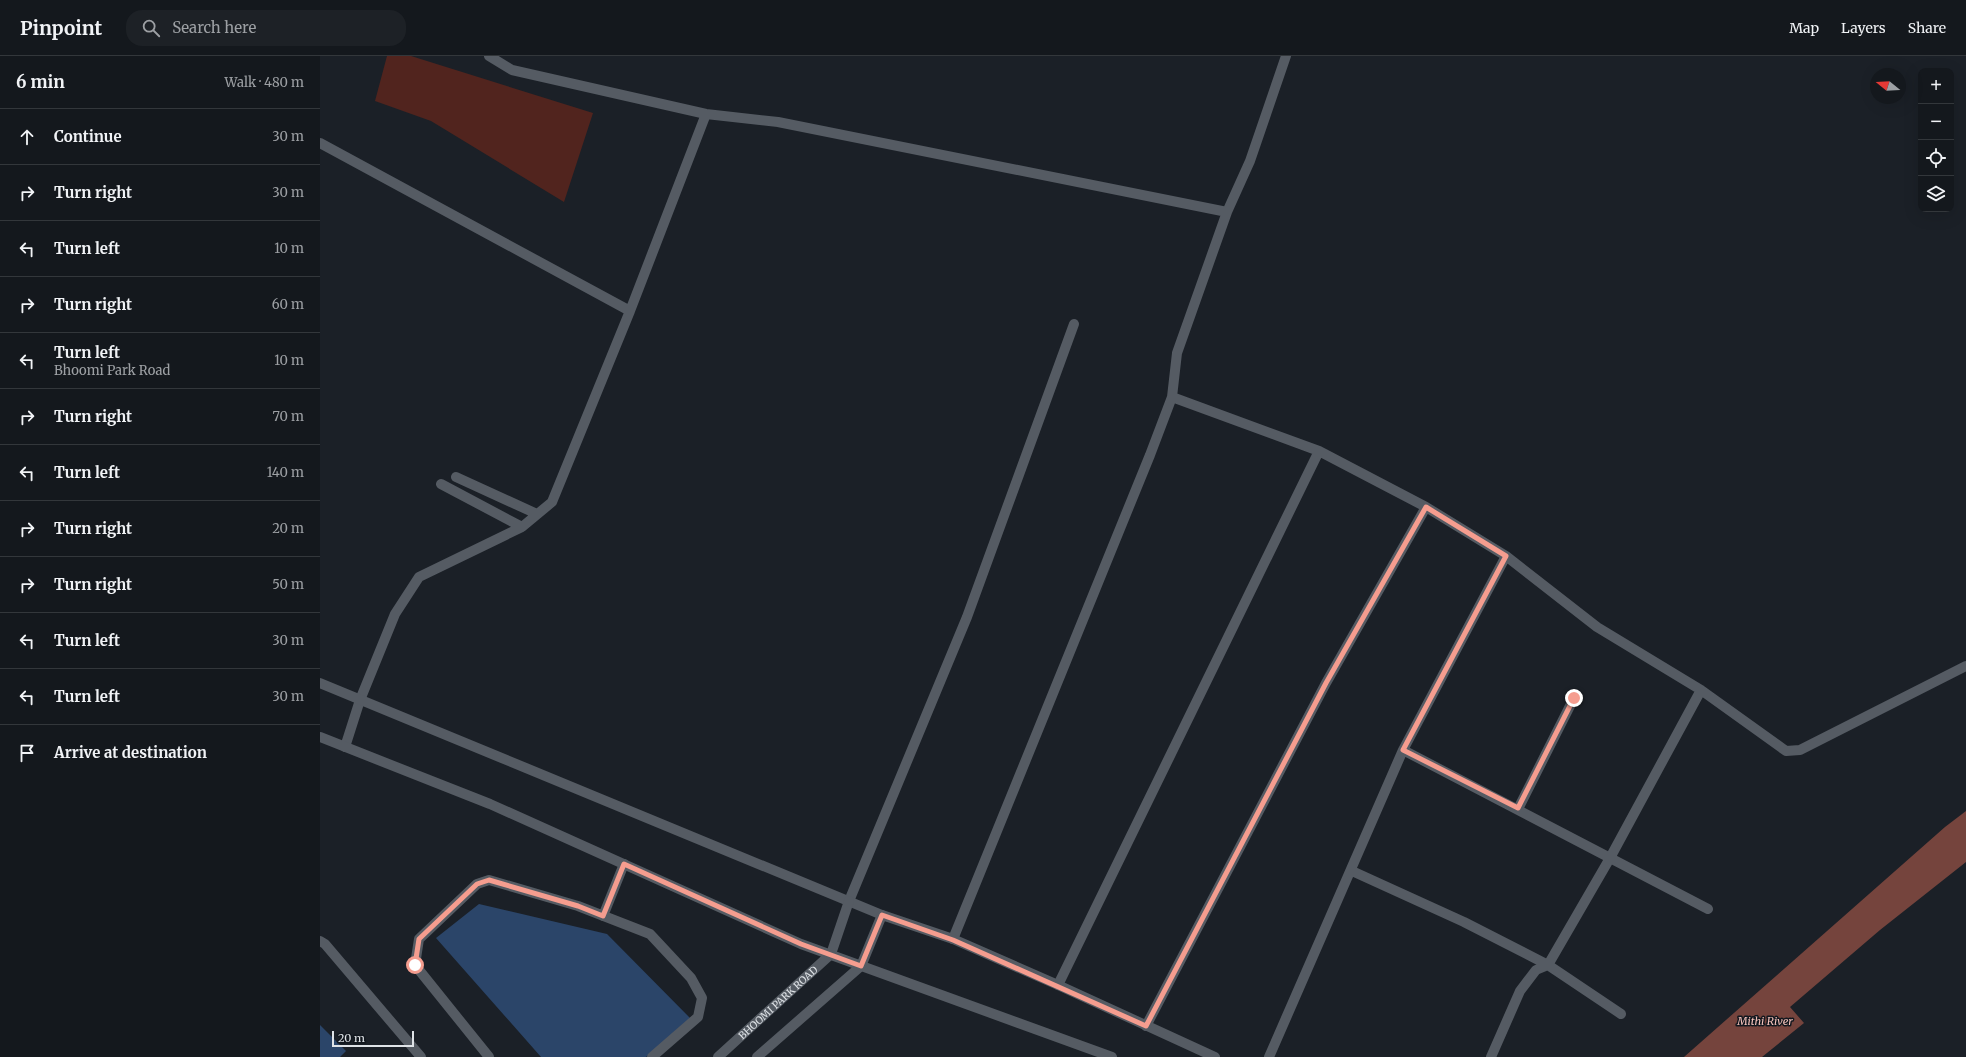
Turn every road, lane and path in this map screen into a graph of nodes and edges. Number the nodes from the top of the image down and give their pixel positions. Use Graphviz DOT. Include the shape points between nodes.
graph roads {
  1 [pos="489,56"];
  2 [pos="1286,56"];
  3 [pos="706,114"];
  4 [pos="320,143"];
  5 [pos="1226,212"];
  6 [pos="630,311"];
  7 [pos="1074,324"];
  8 [pos="1172,397"];
  9 [pos="1319,451"];
  10 [pos="456,477"];
  11 [pos="441,484"];
  12 [pos="1426,507"];
  13 [pos="537,514"];
  14 [pos="522,527"];
  15 [pos="1506,556"];
  16 [pos="1966,666"];
  17 [pos="320,683"];
  18 [pos="1701,690"];
  19 [pos="1574,698"];
  20 [pos="360,700"];
  21 [pos="320,737"];
  22 [pos="345,747"];
  23 [pos="1403,750"];
  24 [pos="1518,808"];
  25 [pos="1610,858"];
  26 [pos="624,864"];
  27 [pos="1352,871"];
  28 [pos="850,901"];
  29 [pos="1708,909"];
  30 [pos="882,915"];
  31 [pos="603,916"];
  32 [pos="953,940"];
  33 [pos="322,945"];
  34 [pos="832,954"];
  35 [pos="1548,965"];
  36 [pos="861,966"];
  37 [pos="1058,985"];
  38 [pos="1621,1014"];
  39 [pos="1146,1026"];
  40 [pos="724,1055"];
  41 [pos="421,1057"];
  42 [pos="488,1057"];
  43 [pos="652,1057"];
  44 [pos="757,1057"];
  45 [pos="1112,1057"];
  46 [pos="1215,1057"];
  47 [pos="1270,1057"];
  48 [pos="1491,1057"];
  1 -- 3 [label="street" via="512,70"];
  2 -- 5 [label="street" via="1250,161"];
  3 -- 5 [label="street" via="778,122"];
  3 -- 6 [label="street"];
  4 -- 6 [label="street"];
  5 -- 8 [label="street" via="1177,353"];
  6 -- 13 [label="street" via="552,502"];
  7 -- 28 [label="street, BHOOMI PARK ROAD" via="967,617"];
  8 -- 9 [label="street"];
  8 -- 32 [label="street"];
  9 -- 12 [label="street"];
  9 -- 37 [label="street"];
  10 -- 13 [label="street"];
  11 -- 14 [label="street"];
  12 -- 15 [label="street"];
  12 -- 39 [label="street" via="1326,683"];
  13 -- 14 [label="street"];
  14 -- 20 [label="street" via="419,577 395,614"];
  15 -- 18 [label="street" via="1597,627"];
  15 -- 23 [label="street"];
  16 -- 18 [label="street" via="1800,750 1786,751"];
  17 -- 20 [label="street"];
  18 -- 25 [label="street"];
  19 -- 24 [label="street"];
  20 -- 22 [label="street"];
  20 -- 28 [label="street"];
  21 -- 22 [label="street"];
  22 -- 26 [label="street" via="490,804"];
  23 -- 24 [label="street"];
  23 -- 27 [label="street"];
  24 -- 25 [label="street"];
  25 -- 29 [label="street"];
  25 -- 35 [label="street"];
  26 -- 31 [label="street"];
  26 -- 34 [label="street" via="801,944"];
  27 -- 35 [label="street" via="1464,922"];
  27 -- 47 [label="street"];
  28 -- 30 [label="street"];
  28 -- 34 [label="street, BHOOMI PARK ROAD"];
  30 -- 32 [label="street"];
  30 -- 36 [label="street"];
  31 -- 42 [label="street" via="578,906 489,880 477,884 419,939 415,965"];
  31 -- 43 [label="street" via="650,934 691,978 702,998 698,1017"];
  32 -- 37 [label="street"];
  33 -- 41 [label="street"];
  34 -- 36 [label="street"];
  34 -- 40 [label="street, BHOOMI PARK ROAD"];
  35 -- 38 [label="street"];
  35 -- 48 [label="street" via="1536,970 1520,991"];
  36 -- 44 [label="street"];
  36 -- 45 [label="street"];
  37 -- 39 [label="street"];
  39 -- 46 [label="street"];
}
